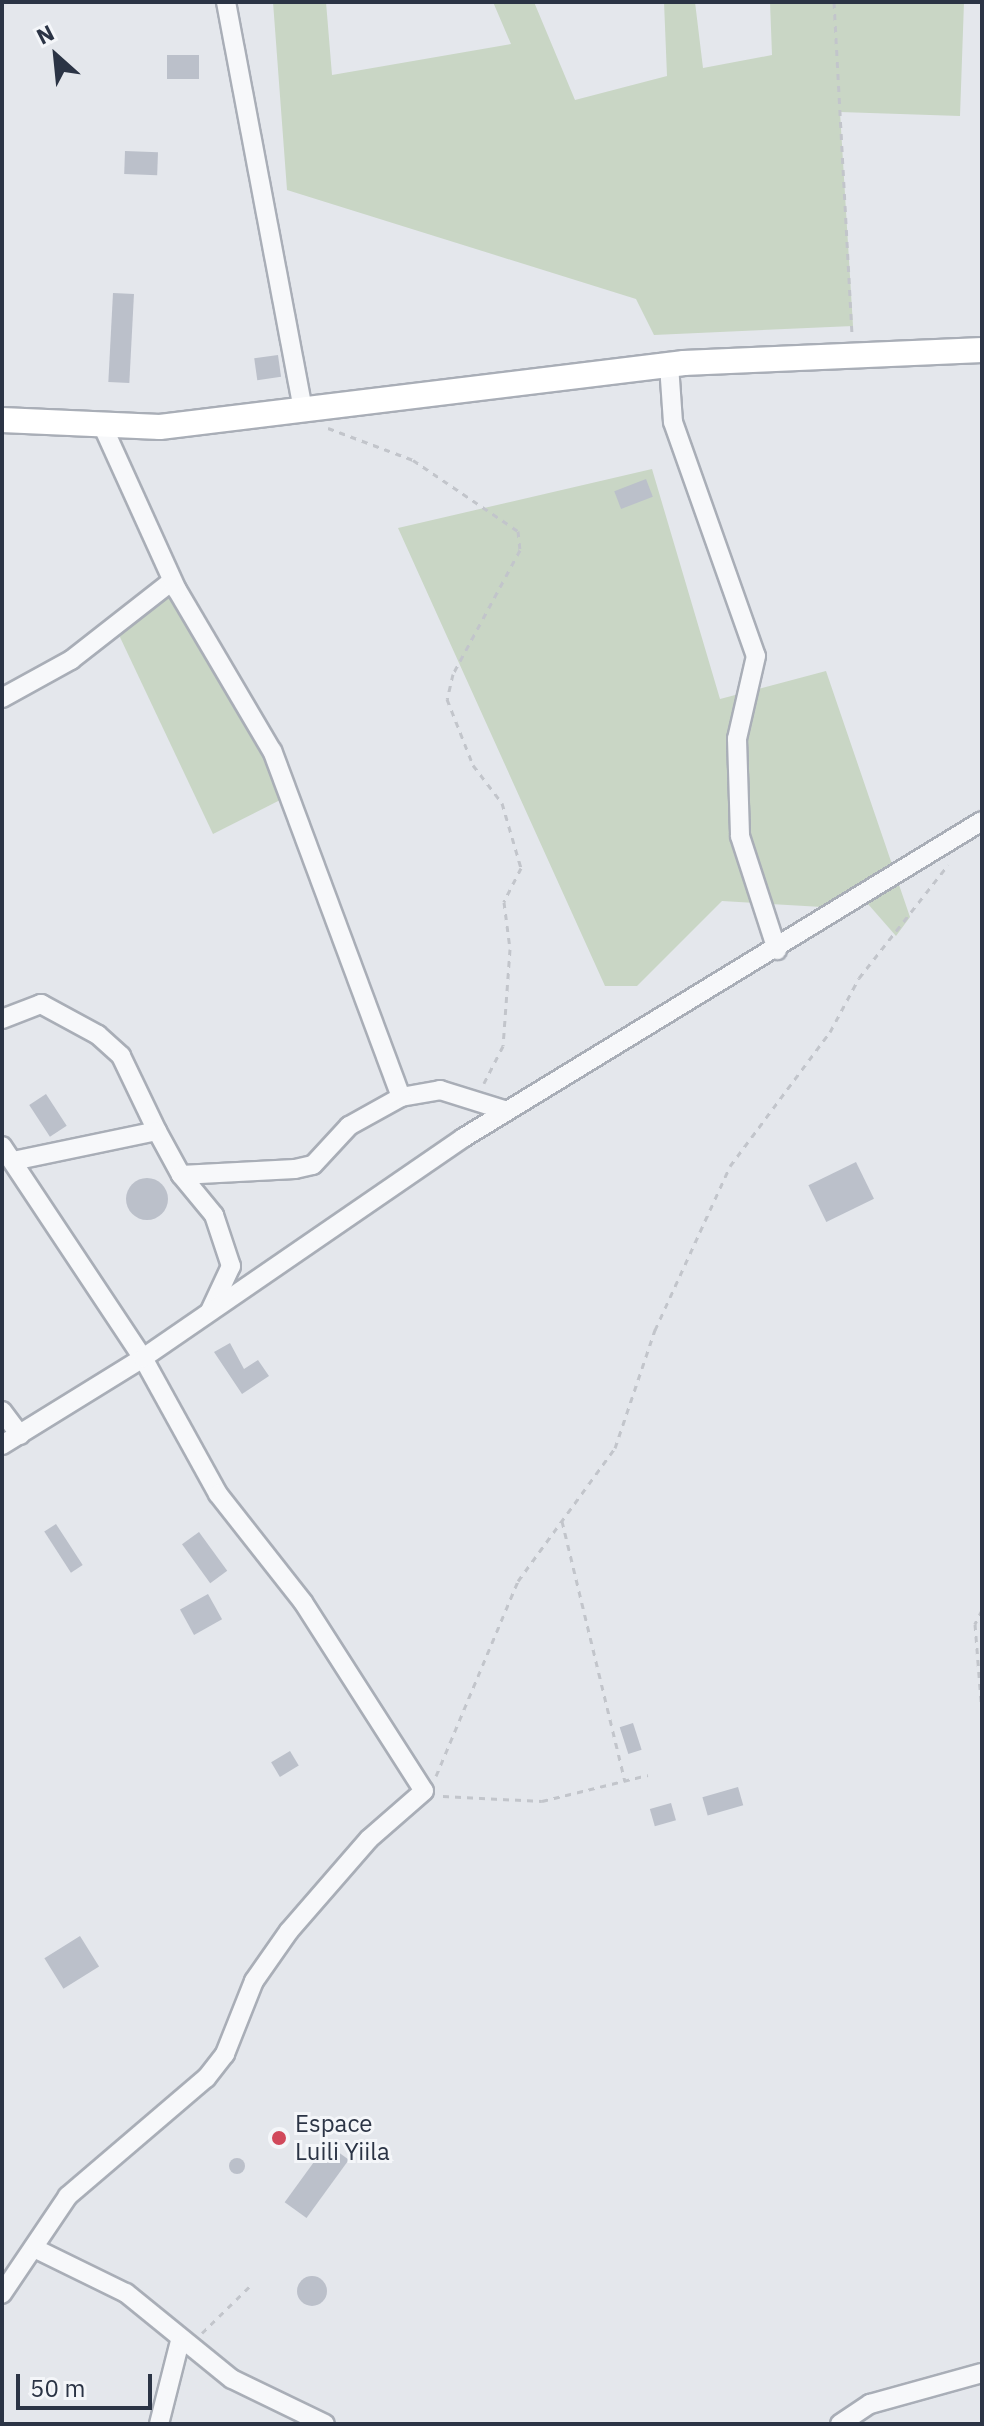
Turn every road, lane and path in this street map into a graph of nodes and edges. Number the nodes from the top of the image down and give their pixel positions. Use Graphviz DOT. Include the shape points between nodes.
graph roads {
  1 [pos="226,2"];
  2 [pos="834,2"];
  3 [pos="982,350"];
  4 [pos="850,352"];
  5 [pos="669,365"];
  6 [pos="311,417"];
  7 [pos="2,420"];
  8 [pos="103,427"];
  9 [pos="172,581"];
  10 [pos="2,698"];
  11 [pos="982,821"];
  12 [pos="955,858"];
  13 [pos="777,950"];
  14 [pos="2,1019"];
  15 [pos="401,1097"];
  16 [pos="473,1100"];
  17 [pos="507,1111"];
  18 [pos="157,1131"];
  19 [pos="7,1154"];
  20 [pos="181,1175"];
  21 [pos="207,1316"];
  22 [pos="143,1358"];
  23 [pos="2,1411"];
  24 [pos="20,1435"];
  25 [pos="2,1445"];
  26 [pos="561,1519"];
  27 [pos="982,1610"];
  28 [pos="982,1713"];
  29 [pos="648,1775"];
  30 [pos="625,1781"];
  31 [pos="424,1791"];
  32 [pos="36,2249"];
  33 [pos="252,2284"];
  34 [pos="2,2294"];
  35 [pos="180,2341"];
  36 [pos="982,2373"];
  37 [pos="159,2424"];
  38 [pos="325,2424"];
  39 [pos="840,2424"];
  1 -- 6 [label="street"];
  2 -- 4 [label="path"];
  3 -- 4 [label="street"];
  4 -- 5 [label="street"];
  5 -- 6 [label="street"];
  5 -- 13 [label="street" via="673,422 756,656 737,739 740,836"];
  6 -- 8 [label="street"];
  6 -- 16 [label="path" via="386,446 518,531 520,550 453,674 447,699 473,765 502,803 521,868 504,902 510,949 503,1046"];
  7 -- 8 [label="street"];
  8 -- 9 [label="street"];
  9 -- 10 [label="street" via="71,660"];
  9 -- 15 [label="street" via="272,751"];
  11 -- 13 [label="street"];
  12 -- 26 [label="path" via="859,978 830,1032 730,1166 701,1244 655,1330 615,1448"];
  13 -- 17 [label="street"];
  14 -- 18 [label="street" via="41,1004 98,1035 121,1056"];
  15 -- 16 [label="street" via="425,1089"];
  15 -- 20 [label="street" via="349,1126 313,1165 248,1176"];
  16 -- 17 [label="street"];
  17 -- 21 [label="street"];
  18 -- 19 [label="street"];
  18 -- 20 [label="street"];
  19 -- 22 [label="street"];
  20 -- 21 [label="street" via="214,1215 231,1266"];
  21 -- 22 [label="street"];
  22 -- 24 [label="street"];
  22 -- 31 [label="street" via="218,1494 303,1602"];
  23 -- 24 [label="street"];
  24 -- 25 [label="street"];
  26 -- 30 [label="path" via="580,1572"];
  26 -- 31 [label="path" via="518,1581 463,1722"];
  27 -- 28 [label="path" via="975,1624"];
  29 -- 30 [label="path"];
  30 -- 31 [label="path" via="542,1801 458,1800"];
  31 -- 32 [label="street" via="369,1839 289,1931 254,1981 225,2054 206,2078 68,2196"];
  32 -- 34 [label="street"];
  32 -- 35 [label="street" via="126,2293"];
  33 -- 35 [label="path" via="208,2330"];
  35 -- 37 [label="street"];
  35 -- 38 [label="street" via="290,2413"];
  36 -- 39 [label="street" via="870,2404"];
}
